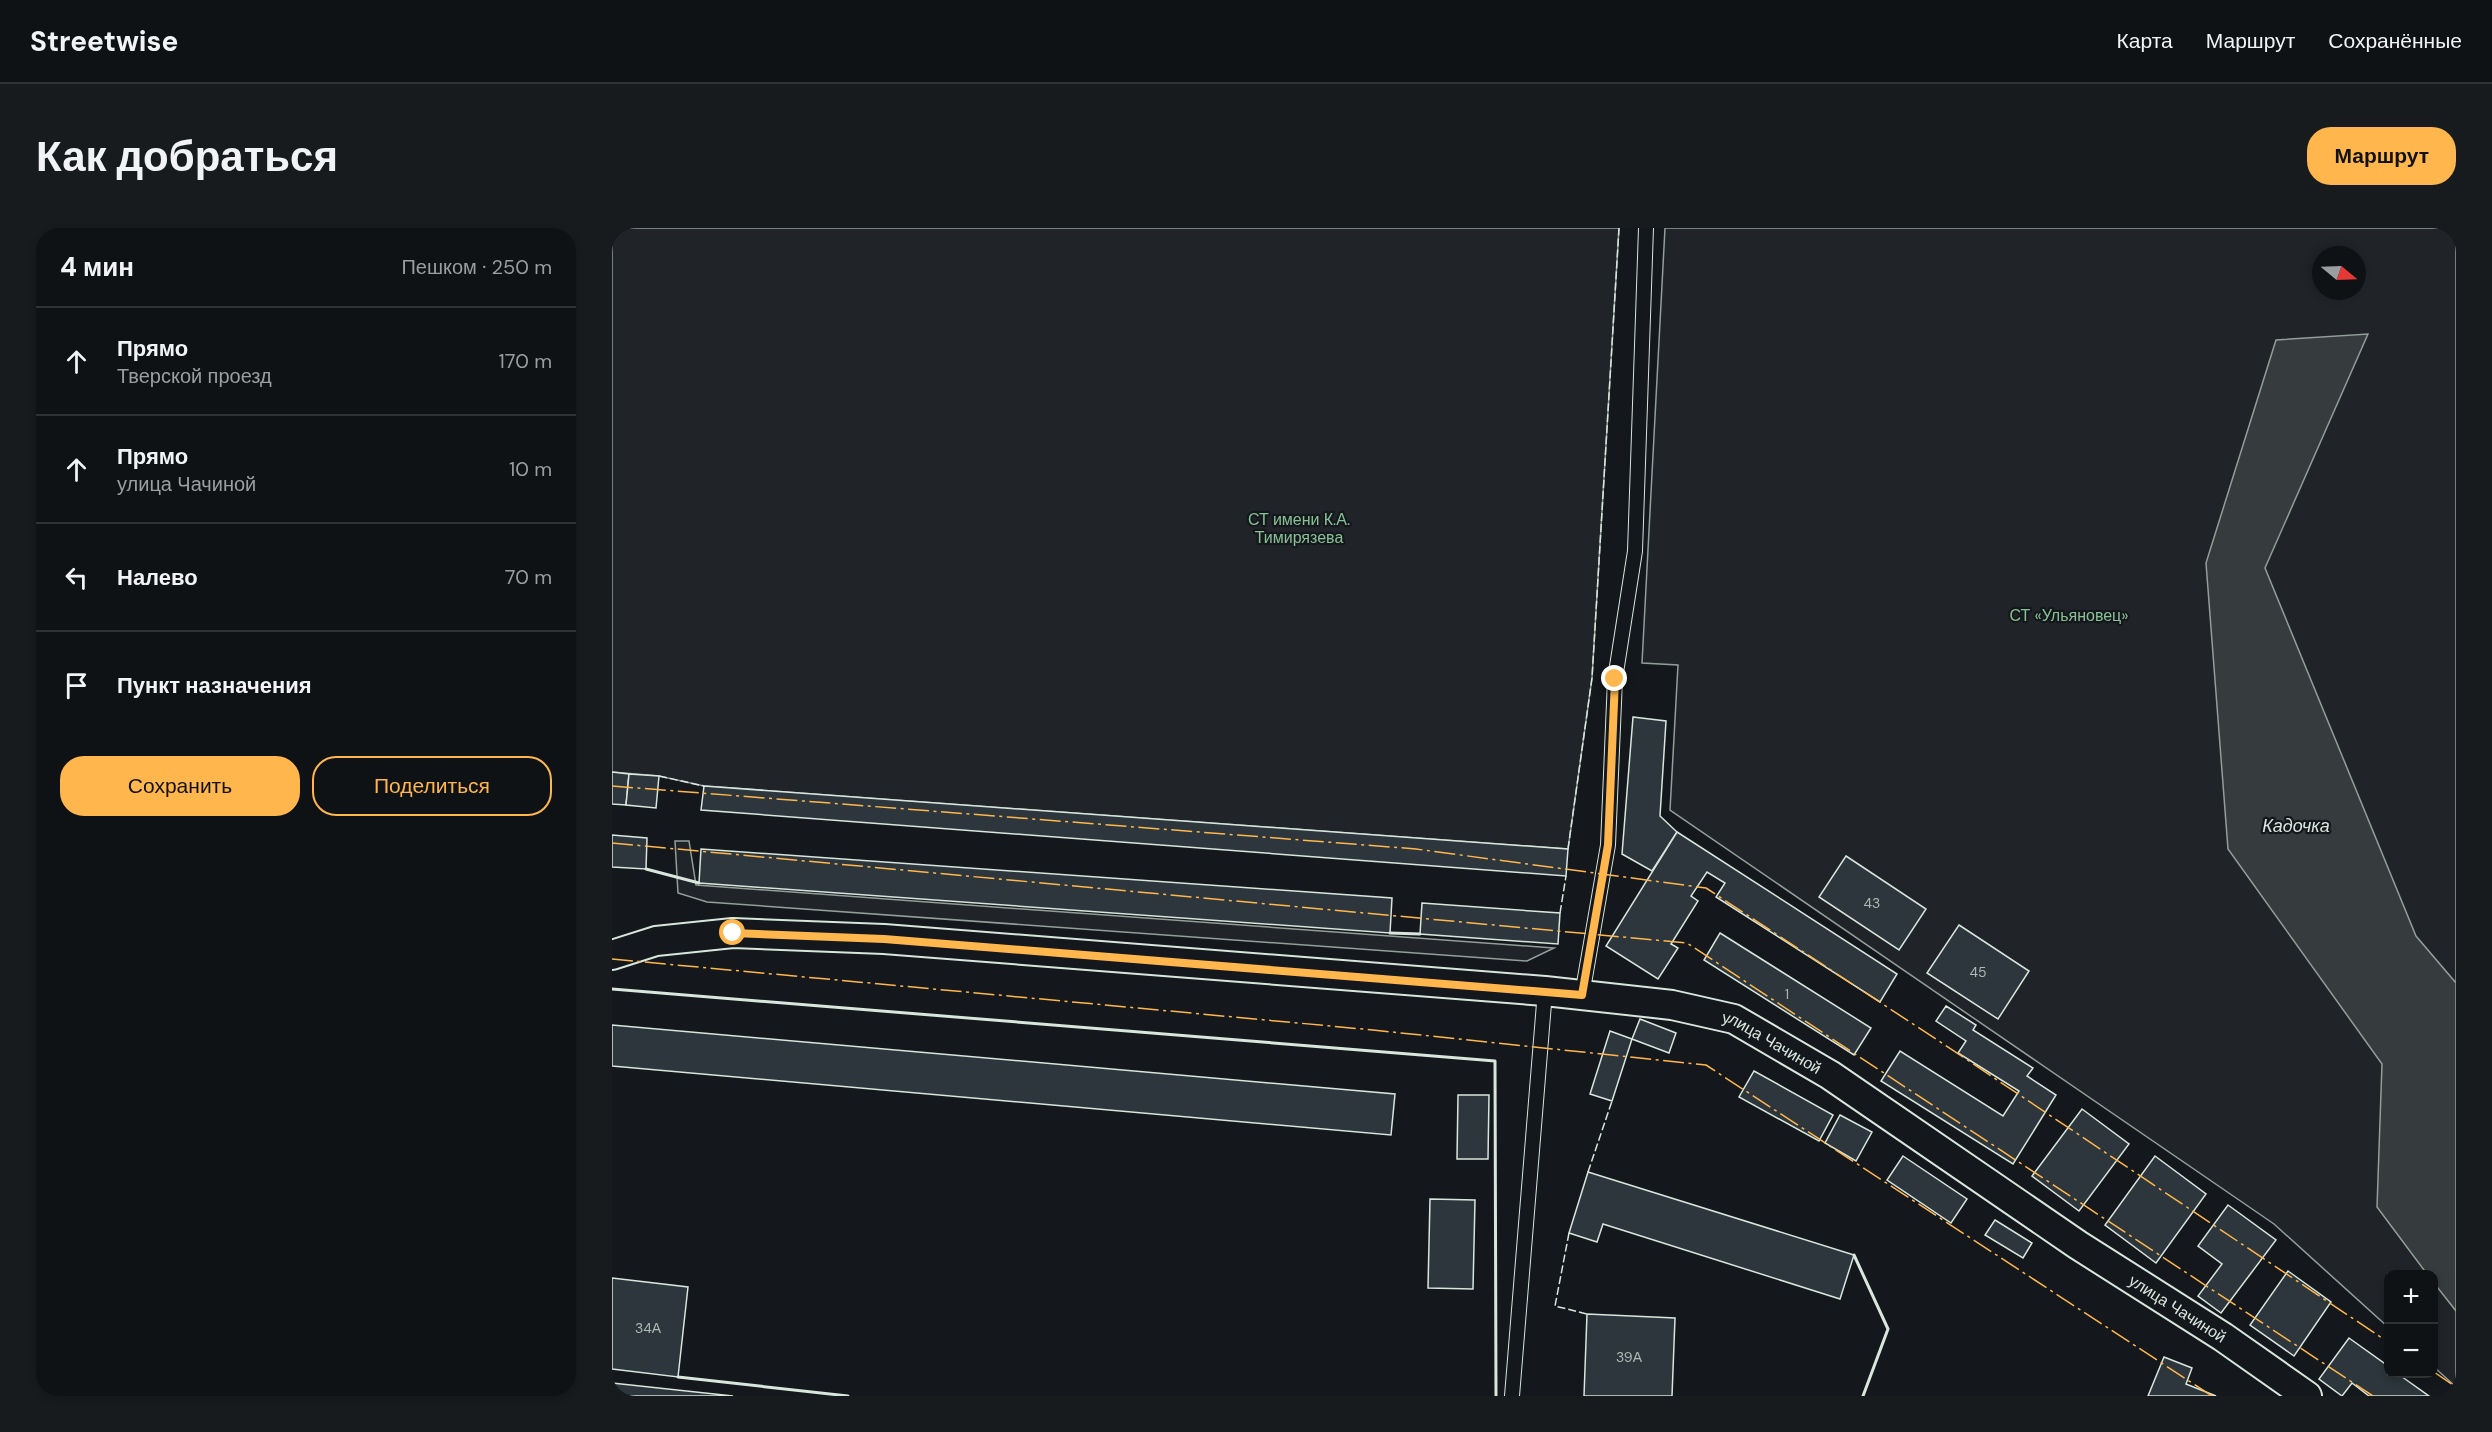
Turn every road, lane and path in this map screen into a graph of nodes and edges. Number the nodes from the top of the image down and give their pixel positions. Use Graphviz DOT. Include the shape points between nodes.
graph roads {
  1 [pos="1646,228"];
  2 [pos="612,955"];
  3 [pos="1545,991"];
  4 [pos="1582,995"];
  5 [pos="1512,1396"];
  6 [pos="2307,1396"];
  1 -- 4 [label="lane" via="1635,551 1615,679 1608,845"];
  2 -- 3 [label="street, улица Чачиной" via="656,941 745,933 884,939"];
  3 -- 4 [label="street, улица Чачиной"];
  3 -- 5 [label="lane"];
  4 -- 6 [label="street, улица Чачиной" via="1672,1005 1734,1019 1830,1075"];
}
